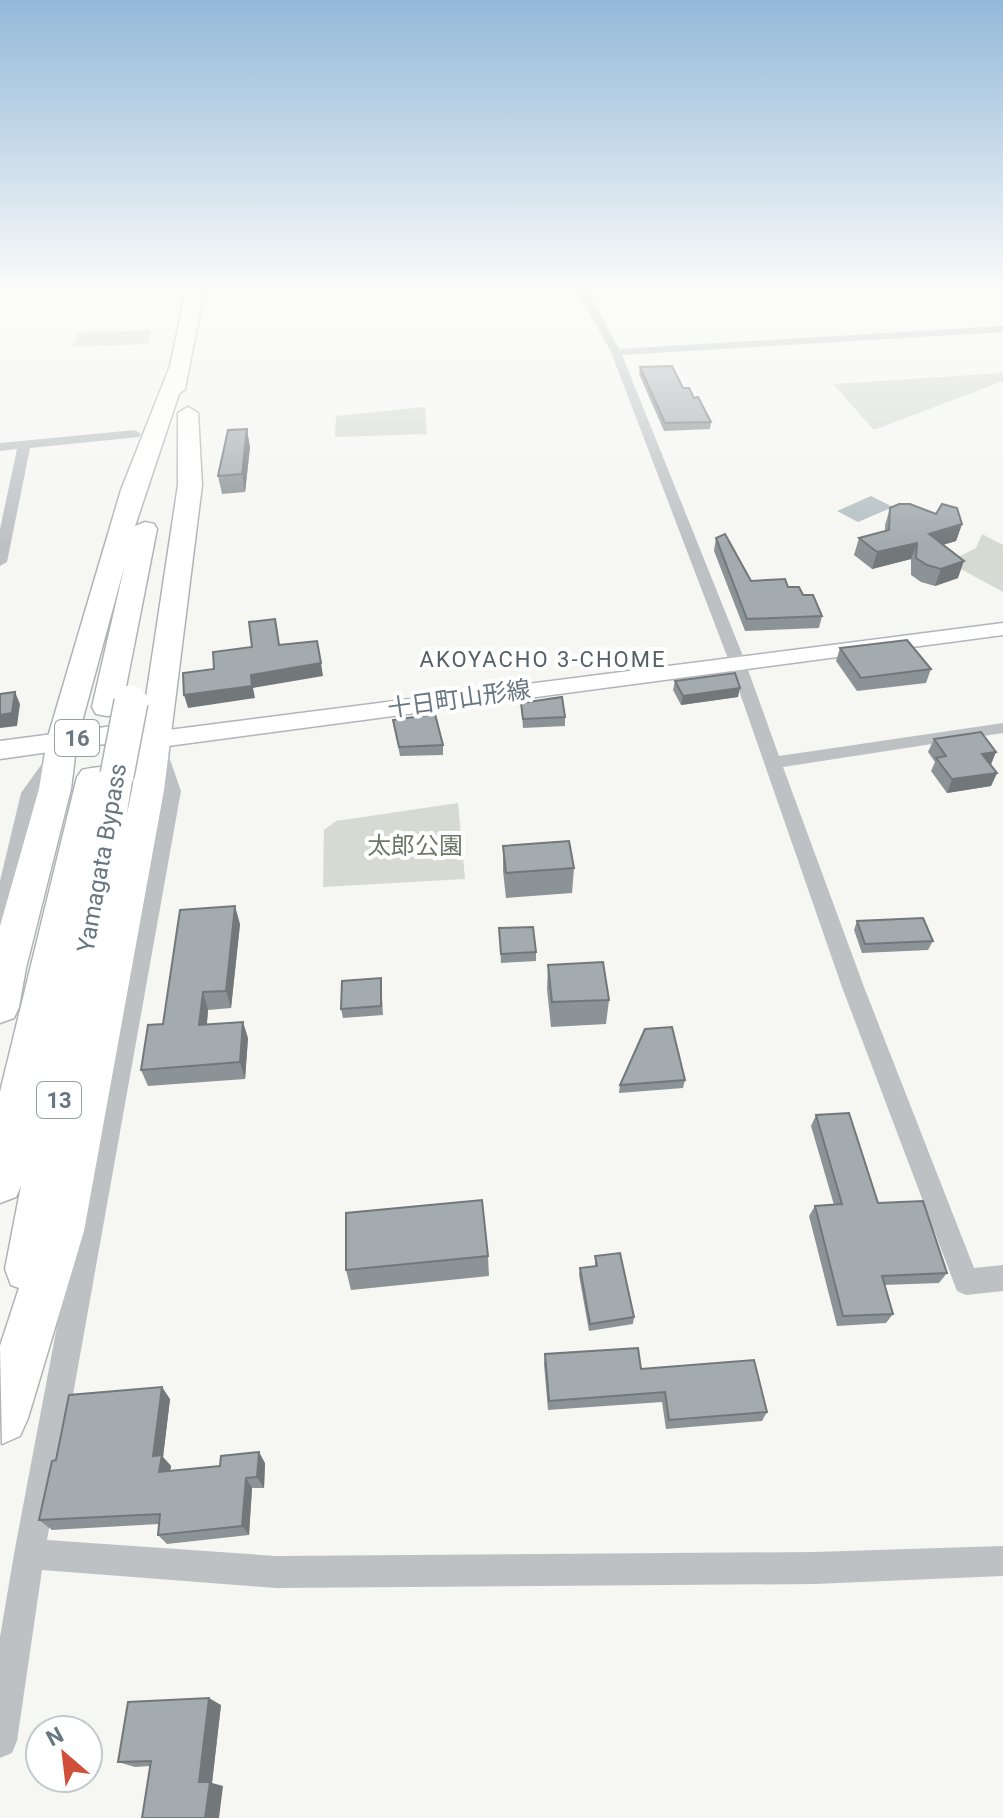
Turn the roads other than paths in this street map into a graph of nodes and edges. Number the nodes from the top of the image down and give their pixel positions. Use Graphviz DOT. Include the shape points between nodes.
graph roads {
  1 [pos="176,376"];
  2 [pos="178,376"];
  3 [pos="193,376"];
  4 [pos="625,376"];
  5 [pos="188,413"];
  6 [pos="135,434"];
  7 [pos="24,445"];
  8 [pos="0,447"];
  9 [pos="0,562"];
  10 [pos="1003,621"];
  11 [pos="1003,629"];
  12 [pos="736,659"];
  13 [pos="119,705"];
  14 [pos="1003,728"];
  15 [pos="154,735"];
  16 [pos="60,748"];
  17 [pos="0,750"];
  18 [pos="0,762"];
  19 [pos="776,762"];
  20 [pos="105,776"];
  21 [pos="8,861"];
  22 [pos="0,924"];
  23 [pos="0,1007"];
  24 [pos="0,1183"];
  25 [pos="1003,1278"];
  26 [pos="1,1422"];
  27 [pos="29,1554"];
  28 [pos="1003,1561"];
  29 [pos="0,1741"];
  1 -- 16 [label="highway" via="133,490"];
  2 -- 13 [label="highway, Yamagata Bypass / 13"];
  3 -- 5 [label="highway, Yamagata Bypass / 13"];
  4 -- 12 [label="street"];
  5 -- 13 [label="highway, Yamagata Bypass / 13"];
  5 -- 15 [label="highway" via="190,485"];
  6 -- 7 [label="street"];
  7 -- 8 [label="street"];
  7 -- 9 [label="street"];
  10 -- 12 [label="main road, 十日町山形線"];
  11 -- 12 [label="main road, 十日町山形線"];
  12 -- 15 [label="main road, 十日町山形線"];
  12 -- 19 [label="street"];
  13 -- 20 [label="highway, Yamagata Bypass / 13"];
  14 -- 19 [label="street"];
  15 -- 16 [label="main road, 16"];
  15 -- 26 [label="highway" via="148,790 61,1231"];
  15 -- 27 [label="street" via="172,791"];
  16 -- 17 [label="main road, 16"];
  16 -- 18 [label="main road, 16"];
  16 -- 21 [label="street" via="30,793"];
  16 -- 23 [label="highway" via="55,789"];
  19 -- 25 [label="street" via="853,987 966,1282"];
  20 -- 24 [label="highway, Yamagata Bypass / 13"];
  20 -- 26 [label="highway, Yamagata Bypass / 13"];
  21 -- 22 [label="street"];
  27 -- 28 [label="street" via="276,1572 814,1568"];
  27 -- 29 [label="street"];
}
